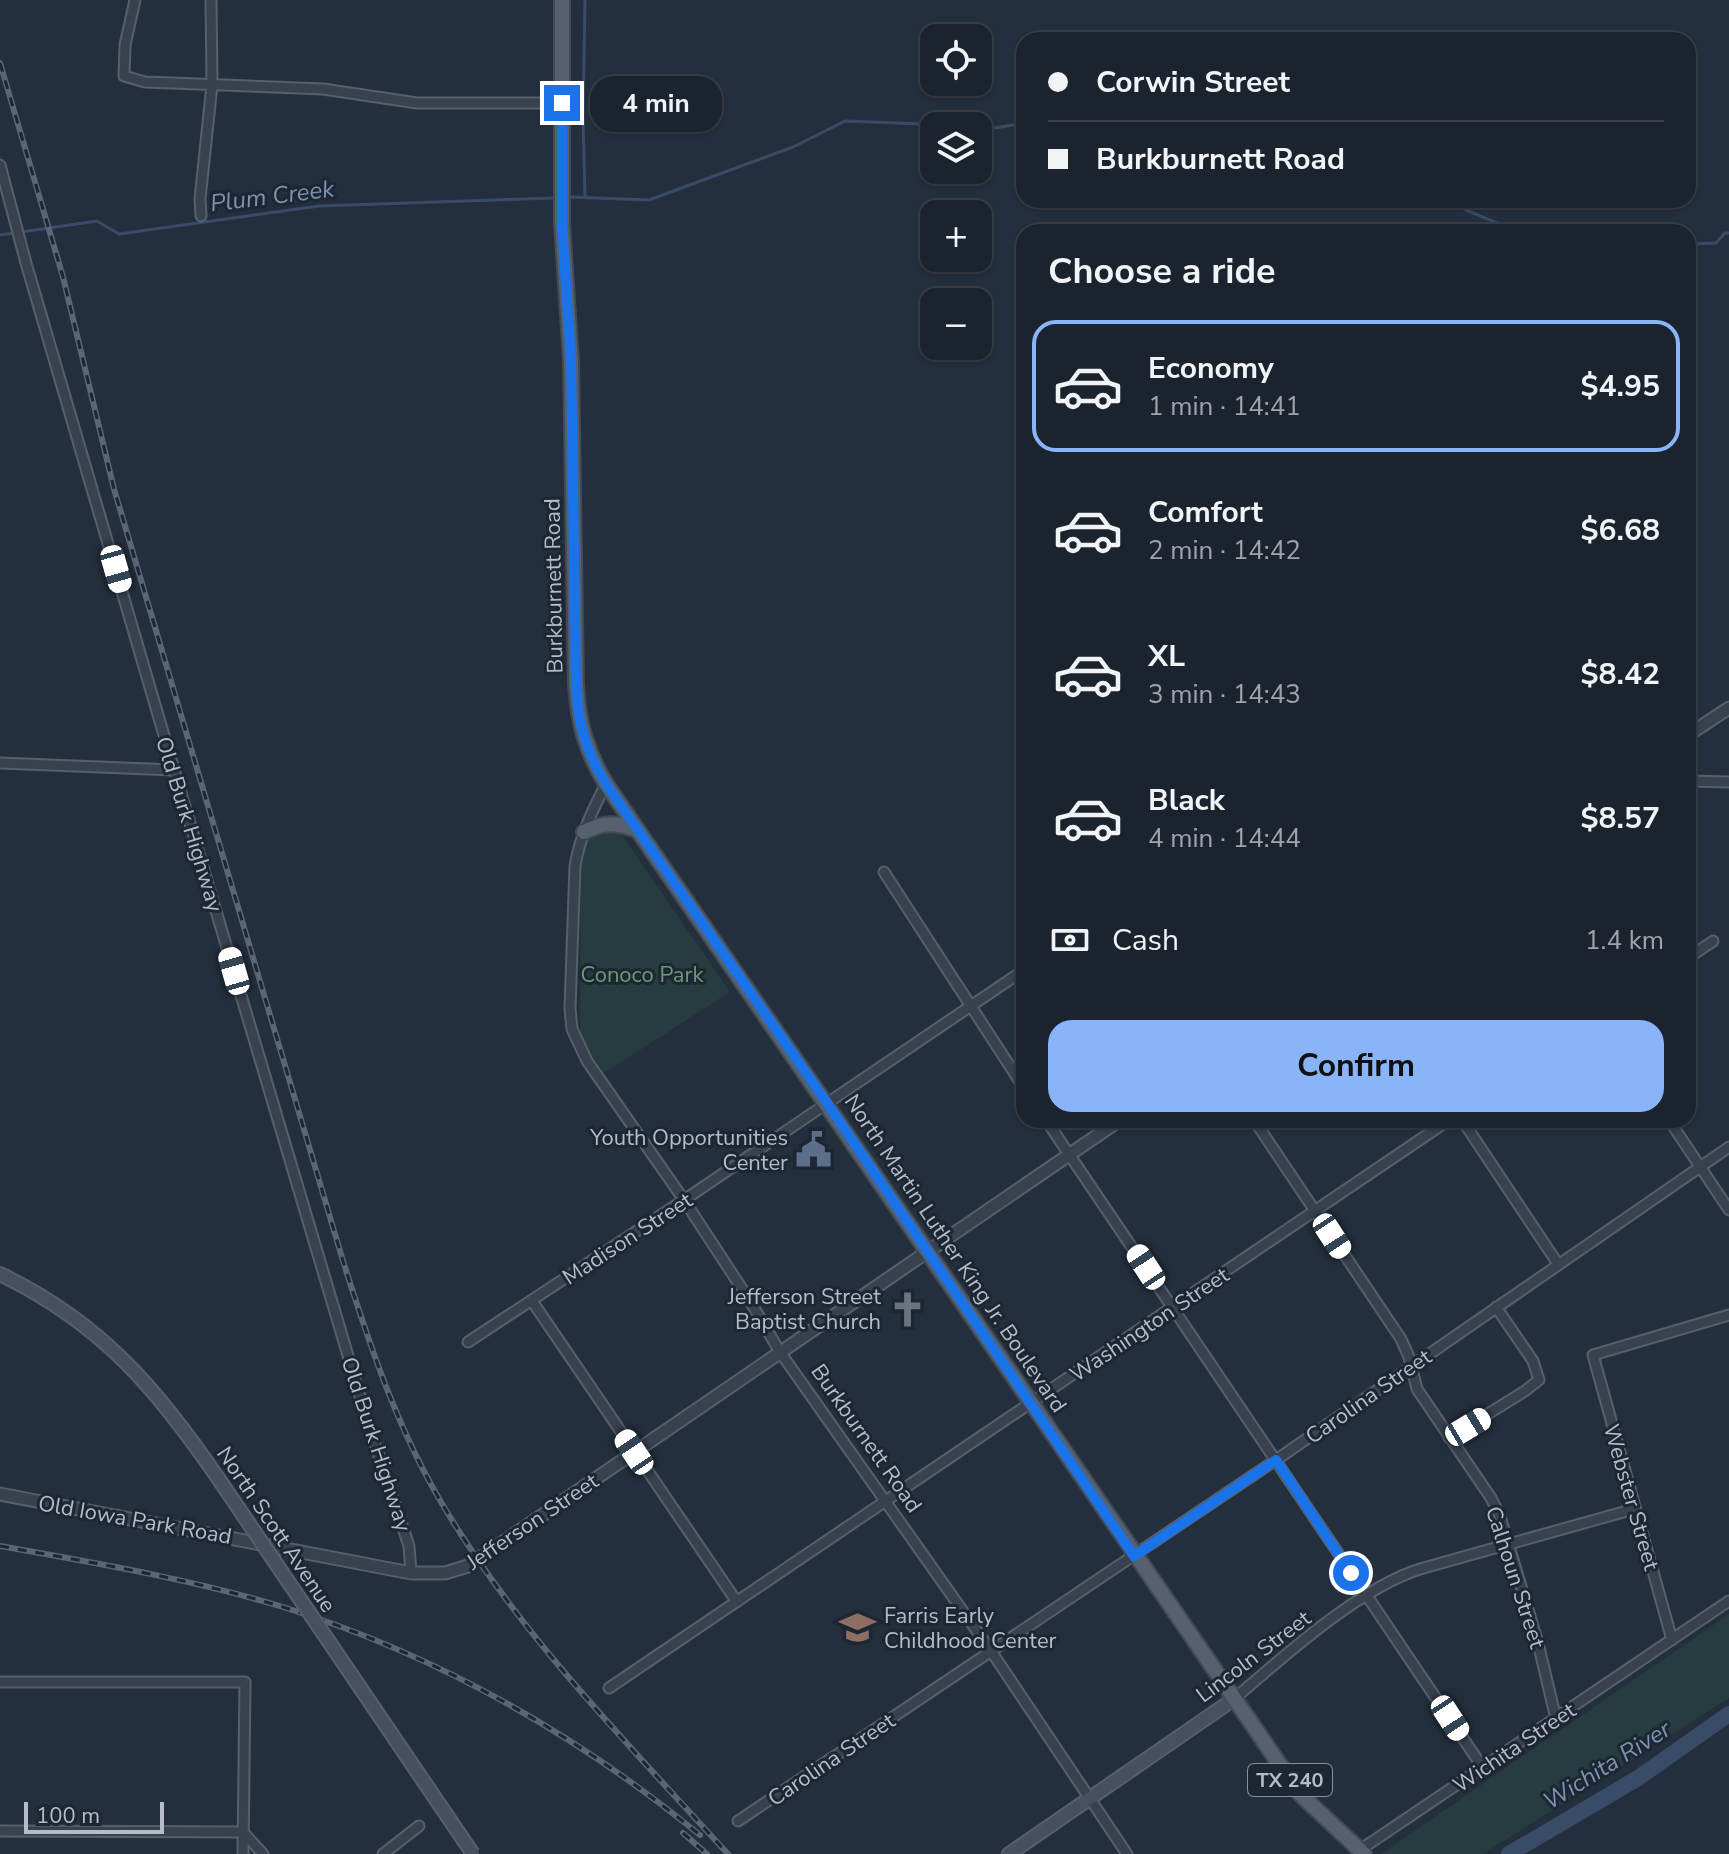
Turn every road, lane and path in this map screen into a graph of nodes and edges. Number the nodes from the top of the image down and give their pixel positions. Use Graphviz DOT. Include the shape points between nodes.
graph roads {
  1 [pos="135,0"];
  2 [pos="211,0"];
  3 [pos="562,0"];
  4 [pos="212,85"];
  5 [pos="562,103"];
  6 [pos="0,165"];
  7 [pos="201,216"];
  8 [pos="1729,708"];
  9 [pos="1696,730"];
  10 [pos="0,763"];
  11 [pos="174,770"];
  12 [pos="1696,781"];
  13 [pos="1729,782"];
  14 [pos="606,784"];
  15 [pos="637,830"];
  16 [pos="584,832"];
  17 [pos="884,872"];
  18 [pos="1713,941"];
  19 [pos="1696,953"];
  20 [pos="1016,975"];
  21 [pos="970,1007"];
  22 [pos="1016,1076"];
  23 [pos="827,1103"];
  24 [pos="1052,1128"];
  25 [pos="1108,1128"];
  26 [pos="1259,1128"];
  27 [pos="1437,1128"];
  28 [pos="1467,1128"];
  29 [pos="1674,1128"];
  30 [pos="1729,1147"];
  31 [pos="1070,1154"];
  32 [pos="1700,1167"];
  33 [pos="684,1200"];
  34 [pos="1315,1210"];
  35 [pos="1729,1210"];
  36 [pos="928,1251"];
  37 [pos="1558,1264"];
  38 [pos="0,1274"];
  39 [pos="532,1301"];
  40 [pos="1173,1307"];
  41 [pos="1496,1307"];
  42 [pos="1729,1315"];
  43 [pos="468,1342"];
  44 [pos="780,1352"];
  45 [pos="1411,1366"];
  46 [pos="1033,1404"];
  47 [pos="1449,1438"];
  48 [pos="634,1452"];
  49 [pos="1276,1460"];
  50 [pos="0,1494"];
  51 [pos="884,1502"];
  52 [pos="1634,1509"];
  53 [pos="1509,1545"];
  54 [pos="1134,1556"];
  55 [pos="411,1573"];
  56 [pos="1366,1595"];
  57 [pos="1729,1601"];
  58 [pos="737,1602"];
  59 [pos="1672,1640"];
  60 [pos="991,1651"];
  61 [pos="0,1682"];
  62 [pos="609,1688"];
  63 [pos="1234,1699"];
  64 [pos="1556,1719"];
  65 [pos="1483,1768"];
  66 [pos="1090,1797"];
  67 [pos="738,1821"];
  68 [pos="419,1826"];
  69 [pos="0,1831"];
  70 [pos="243,1832"];
  71 [pos="1359,1853"];
  72 [pos="243,1854"];
  73 [pos="263,1854"];
  74 [pos="383,1854"];
  75 [pos="473,1854"];
  76 [pos="1009,1854"];
  77 [pos="1127,1854"];
  1 -- 4 [label="street" via="124,76"];
  2 -- 4 [label="street"];
  3 -- 5 [label="main road, Burkburnett Road / TX 240"];
  4 -- 5 [label="street" via="323,89 417,103"];
  4 -- 7 [label="street"];
  5 -- 14 [label="main road, Burkburnett Road / TX 240" via="577,697 582,736"];
  6 -- 11 [label="street, Old Burk Highway"];
  8 -- 9 [label="street"];
  10 -- 11 [label="street"];
  11 -- 55 [label="street, Old Burk Highway" via="409,1546"];
  12 -- 13 [label="street"];
  14 -- 15 [label="main road, North Martin Luther King Jr. Boulevard / TX 240"];
  14 -- 16 [label="street, Burkburnett Road"];
  15 -- 16 [label="main road" via="601,823"];
  15 -- 23 [label="main road, North Martin Luther King Jr. Boulevard / TX 240"];
  16 -- 33 [label="street, Burkburnett Road" via="575,866 572,1029 587,1061"];
  17 -- 21 [label="street"];
  18 -- 19 [label="street"];
  20 -- 21 [label="street, Madison Street"];
  21 -- 22 [label="street"];
  21 -- 23 [label="street, Madison Street"];
  23 -- 33 [label="street, Madison Street"];
  23 -- 36 [label="main road, North Martin Luther King Jr. Boulevard / TX 240"];
  24 -- 31 [label="street"];
  25 -- 31 [label="street, Jefferson Street"];
  26 -- 34 [label="street, Calhoun Street"];
  27 -- 34 [label="street, Washington Street"];
  28 -- 37 [label="street"];
  29 -- 32 [label="street"];
  30 -- 32 [label="street, Carolina Street"];
  31 -- 36 [label="street, Jefferson Street"];
  31 -- 40 [label="street"];
  32 -- 35 [label="street"];
  32 -- 37 [label="street, Carolina Street"];
  33 -- 39 [label="street, Madison Street"];
  33 -- 44 [label="street, Burkburnett Road"];
  34 -- 40 [label="street, Washington Street"];
  34 -- 45 [label="street, Calhoun Street" via="1401,1339"];
  36 -- 44 [label="street, Jefferson Street"];
  36 -- 46 [label="main road, North Martin Luther King Jr. Boulevard / TX 240"];
  37 -- 41 [label="street, Carolina Street"];
  38 -- 75 [label="main road, North Scott Avenue, bridge" via="70,1314 132,1365 177,1419"];
  39 -- 43 [label="street, Madison Street"];
  39 -- 48 [label="street"];
  40 -- 46 [label="street, Washington Street"];
  40 -- 49 [label="street"];
  41 -- 45 [label="street, Carolina Street"];
  41 -- 47 [label="street" via="1533,1361 1539,1380"];
  42 -- 52 [label="street, Webster Street" via="1593,1355"];
  44 -- 48 [label="street, Jefferson Street"];
  44 -- 51 [label="street, Burkburnett Road"];
  45 -- 47 [label="street, Calhoun Street" via="1417,1389"];
  45 -- 49 [label="street, Carolina Street"];
  46 -- 51 [label="street, Washington Street"];
  46 -- 54 [label="main road, North Martin Luther King Jr. Boulevard / TX 240"];
  47 -- 53 [label="street, Calhoun Street" via="1491,1498"];
  48 -- 55 [label="street, Jefferson Street" via="468,1566 445,1573"];
  48 -- 58 [label="street"];
  49 -- 54 [label="street, Carolina Street"];
  49 -- 56 [label="street"];
  50 -- 55 [label="street, Old Iowa Park Road"];
  51 -- 58 [label="street, Washington Street"];
  51 -- 60 [label="street, Burkburnett Road"];
  52 -- 53 [label="street, Lincoln Street"];
  52 -- 59 [label="street, Webster Street"];
  53 -- 56 [label="street, Lincoln Street" via="1412,1572"];
  53 -- 64 [label="street, Calhoun Street"];
  54 -- 60 [label="street, Carolina Street"];
  54 -- 63 [label="main road, North Martin Luther King Jr. Boulevard / TX 240"];
  56 -- 63 [label="street, Lincoln Street"];
  56 -- 65 [label="street"];
  57 -- 59 [label="street, Wichita Street"];
  58 -- 62 [label="street, Washington Street"];
  59 -- 64 [label="street, Wichita Street"];
  60 -- 66 [label="street, Burkburnett Road"];
  60 -- 67 [label="street, Carolina Street"];
  61 -- 70 [label="street" via="245,1682"];
  63 -- 66 [label="main road, Lincoln Street"];
  63 -- 71 [label="main road, North Martin Luther King Jr. Boulevard / TX 240" via="1300,1794"];
  64 -- 65 [label="street, Wichita Street"];
  65 -- 71 [label="street, Wichita Street"];
  66 -- 76 [label="main road, Lincoln Street"];
  66 -- 77 [label="street, Burkburnett Road"];
  68 -- 74 [label="street"];
  69 -- 70 [label="street"];
  70 -- 72 [label="street"];
  70 -- 73 [label="street"];
}
